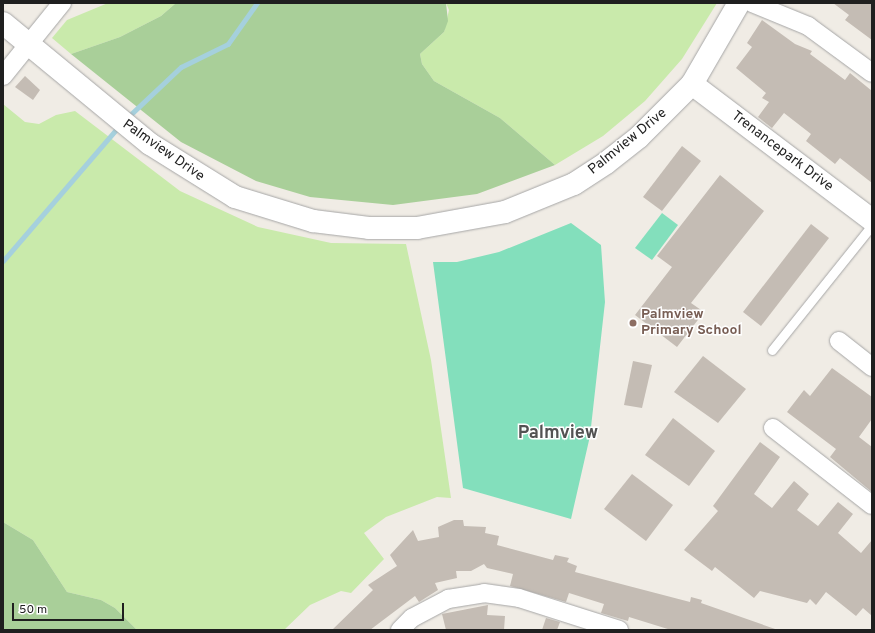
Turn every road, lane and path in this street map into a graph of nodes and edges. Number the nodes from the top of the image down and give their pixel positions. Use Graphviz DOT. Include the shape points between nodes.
graph roads {
  1 [pos="62,3"];
  2 [pos="739,3"];
  3 [pos="752,3"];
  4 [pos="3,23"];
  5 [pos="28,44"];
  6 [pos="872,73"];
  7 [pos="3,76"];
  8 [pos="692,84"];
  9 [pos="872,220"];
  10 [pos="872,225"];
  11 [pos="839,341"];
  12 [pos="772,350"];
  13 [pos="872,367"];
  14 [pos="773,428"];
  15 [pos="872,505"];
  16 [pos="400,630"];
  17 [pos="618,630"];
  1 -- 5 [label="street"];
  2 -- 8 [label="street, Palmview Drive"];
  3 -- 6 [label="street" via="808,26"];
  4 -- 5 [label="street, Palmview Drive"];
  5 -- 7 [label="street"];
  5 -- 8 [label="street, Palmview Drive" via="150,144 235,197 313,221 369,228 417,228 506,212 574,184 639,137"];
  8 -- 9 [label="street, Trenancepark Drive"];
  10 -- 12 [label="lane"];
  11 -- 13 [label="street"];
  14 -- 15 [label="street"];
  16 -- 17 [label="street" via="412,618 448,599 484,593 519,598"];
}
